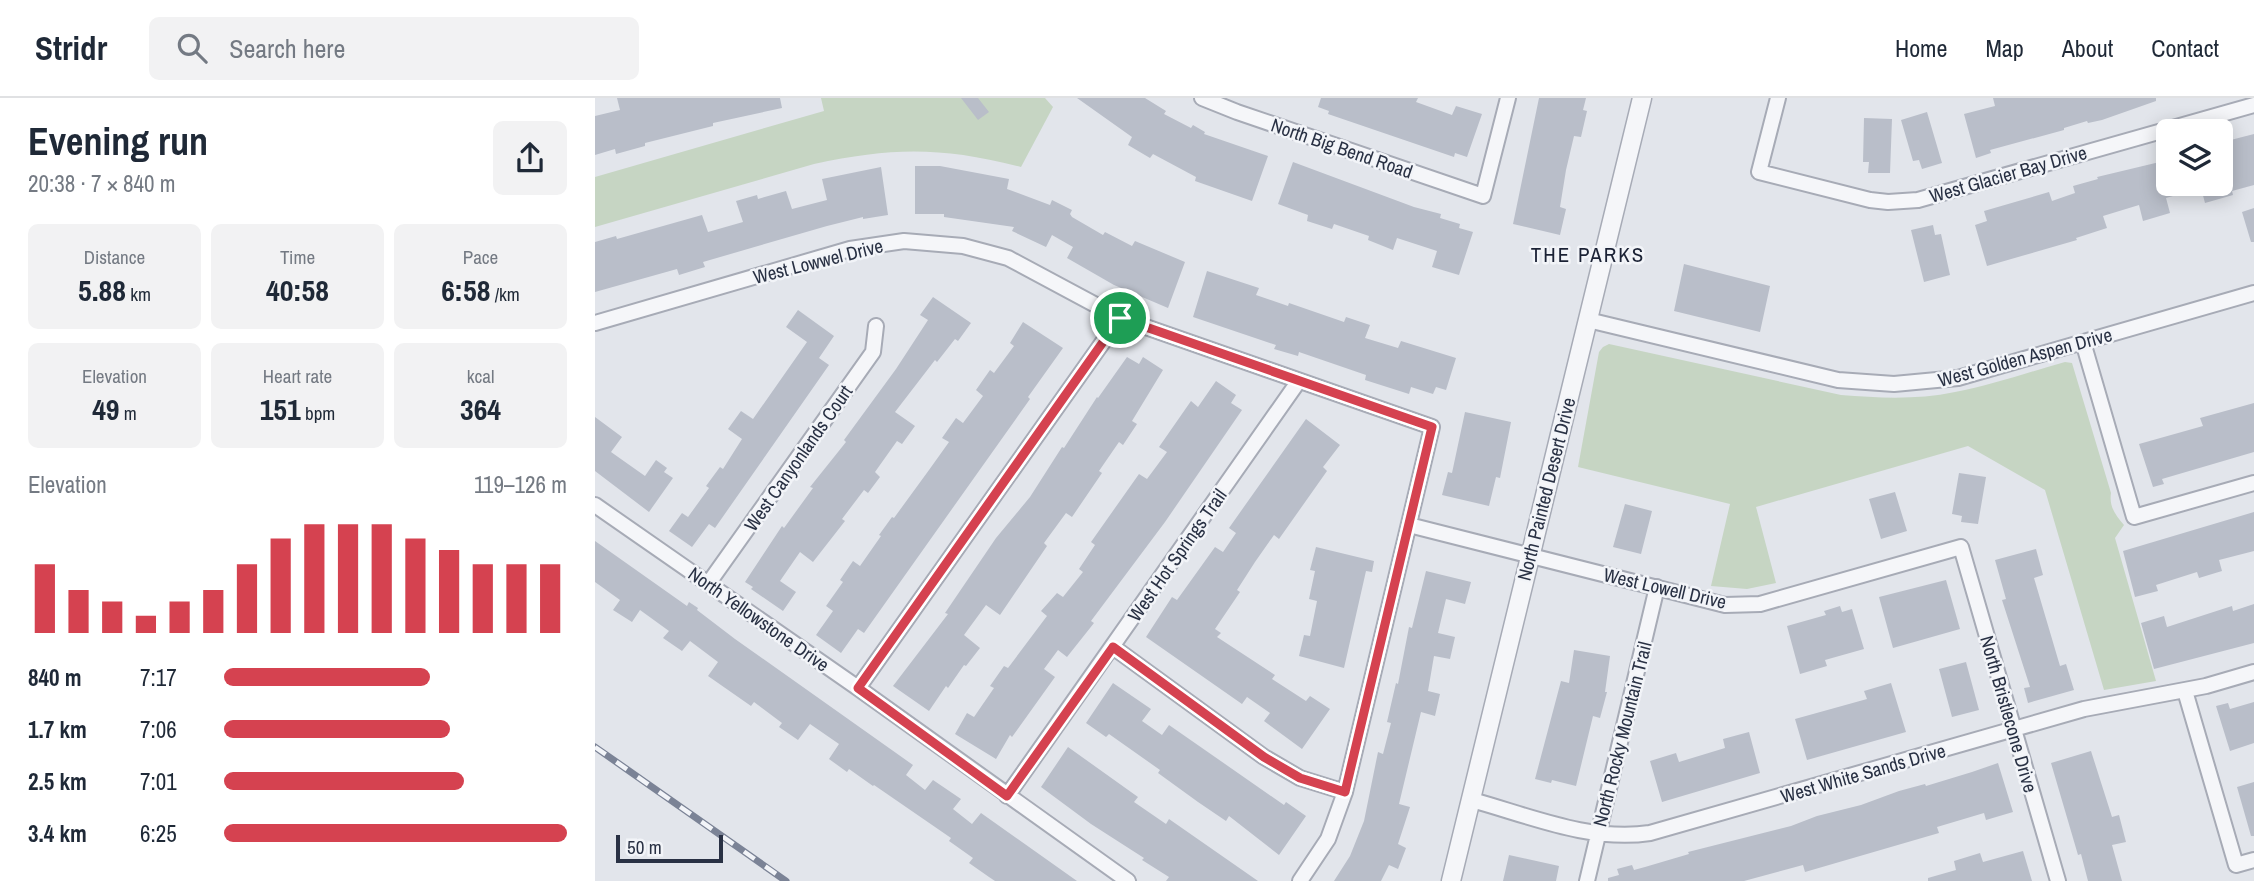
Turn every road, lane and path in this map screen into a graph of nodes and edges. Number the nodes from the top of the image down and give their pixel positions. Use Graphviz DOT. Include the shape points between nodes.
graph roads {
  1 [pos="1202,98"];
  2 [pos="1508,98"];
  3 [pos="1642,98"];
  4 [pos="1778,98"];
  5 [pos="2218,98"];
  6 [pos="2254,104"];
  7 [pos="2222,114"];
  8 [pos="2254,293"];
  9 [pos="1120,318"];
  10 [pos="1588,320"];
  11 [pos="595,323"];
  12 [pos="876,326"];
  13 [pos="2083,342"];
  14 [pos="1298,382"];
  15 [pos="2254,483"];
  16 [pos="595,505"];
  17 [pos="1409,525"];
  18 [pos="1961,547"];
  19 [pos="1530,555"];
  20 [pos="708,584"];
  21 [pos="1657,587"];
  22 [pos="1113,647"];
  23 [pos="2254,673"];
  24 [pos="858,688"];
  25 [pos="2185,691"];
  26 [pos="2013,730"];
  27 [pos="1345,792"];
  28 [pos="1007,796"];
  29 [pos="1472,800"];
  30 [pos="1598,835"];
  31 [pos="2254,860"];
  32 [pos="1128,881"];
  33 [pos="1300,881"];
  34 [pos="1451,881"];
  35 [pos="1587,881"];
  36 [pos="2058,881"];
  1 -- 2 [label="street, North Big Bend Road" via="1483,196"];
  3 -- 10 [label="street, North Painted Desert Drive"];
  4 -- 7 [label="street, West Glacier Bay Drive" via="1759,172 1888,202 1918,200"];
  5 -- 7 [label="street"];
  6 -- 7 [label="street, West Glacier Bay Drive"];
  8 -- 13 [label="street, West Golden Aspen Drive"];
  9 -- 11 [label="street, West Lowwel Drive" via="1008,258 963,246 904,241 851,249"];
  9 -- 14 [label="street, West Lowwel Drive"];
  9 -- 24 [label="street"];
  10 -- 13 [label="street, West Golden Aspen Drive" via="1867,384 1958,378"];
  10 -- 19 [label="street, North Painted Desert Drive"];
  12 -- 20 [label="street, West Canyonlands Court" via="873,352"];
  13 -- 15 [label="street" via="2134,517"];
  14 -- 17 [label="street, West Lowwel Drive" via="1432,427"];
  14 -- 22 [label="street, West Hot Springs Trail"];
  16 -- 20 [label="street, North Yellowstone Drive"];
  17 -- 19 [label="street, West Lowell Drive"];
  17 -- 27 [label="street"];
  18 -- 21 [label="street, West Lowell Drive" via="1760,604 1725,604"];
  18 -- 26 [label="street, North Bristlecone Drive"];
  19 -- 21 [label="street, West Lowell Drive"];
  19 -- 29 [label="street, North Painted Desert Drive"];
  20 -- 24 [label="street, North Yellowstone Drive"];
  21 -- 30 [label="street, North Rocky Mountain Trail"];
  22 -- 27 [label="street" via="1264,757 1300,778"];
  22 -- 28 [label="street, West Hot Springs Trail"];
  23 -- 25 [label="street, West White Sands Drive"];
  24 -- 28 [label="street, North Yellowstone Drive"];
  25 -- 26 [label="street, West White Sands Drive" via="2084,709"];
  25 -- 31 [label="street" via="2236,865"];
  26 -- 30 [label="street, West White Sands Drive" via="1650,833"];
  26 -- 36 [label="street, North Bristlecone Drive"];
  27 -- 33 [label="street" via="1328,839"];
  28 -- 32 [label="street, North Yellowstone Drive"];
  29 -- 30 [label="street, West White Sands Drive"];
  29 -- 34 [label="street, North Painted Desert Drive"];
  30 -- 35 [label="street, North Rocky Mountain Trail"];
}
